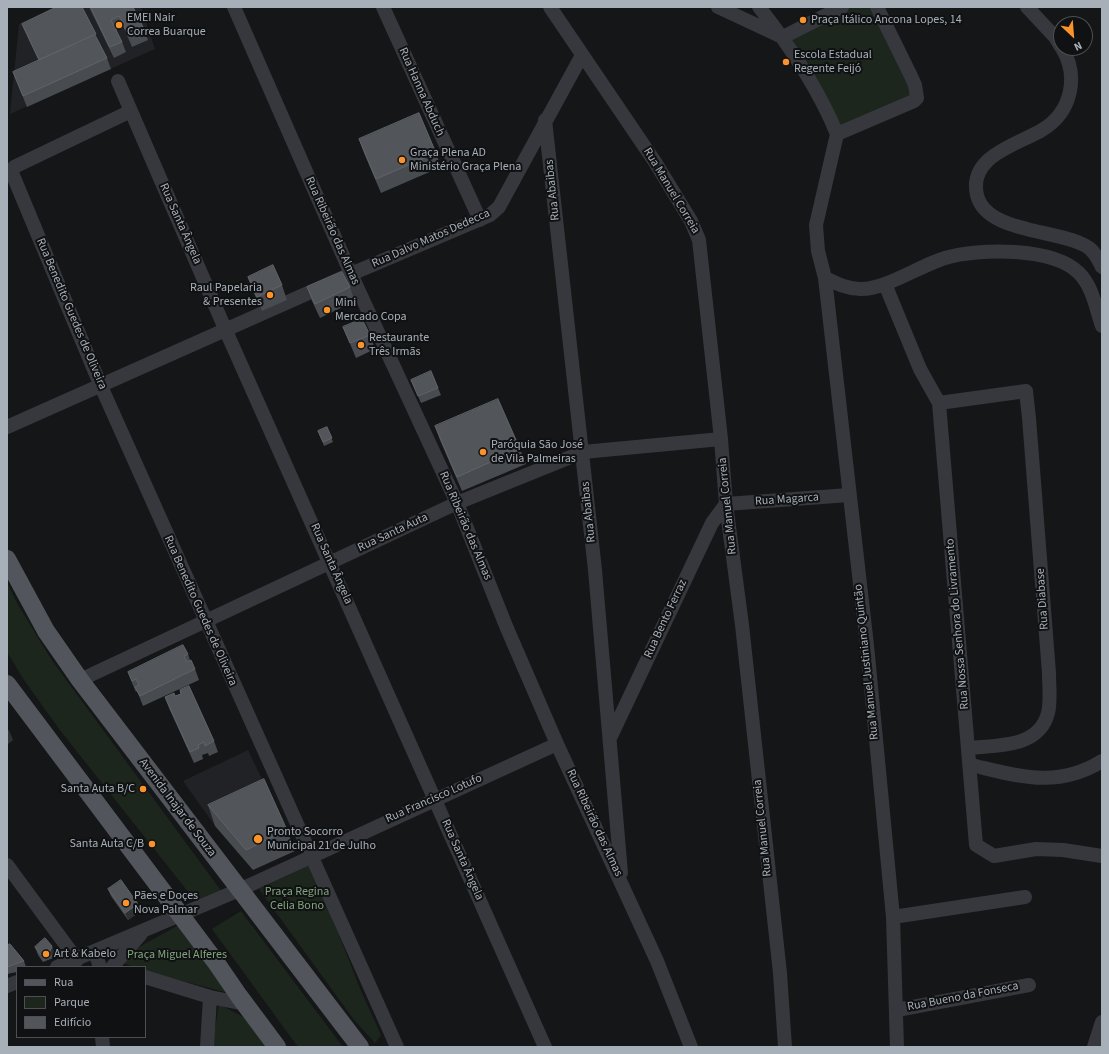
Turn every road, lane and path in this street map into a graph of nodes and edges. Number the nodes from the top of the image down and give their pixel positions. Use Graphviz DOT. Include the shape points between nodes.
graph roads {
  1 [pos="234,7"];
  2 [pos="383,7"];
  3 [pos="550,7"];
  4 [pos="718,7"];
  5 [pos="759,7"];
  6 [pos="842,7"];
  7 [pos="877,7"];
  8 [pos="1027,7"];
  9 [pos="1053,35"];
  10 [pos="783,37"];
  11 [pos="582,55"];
  12 [pos="1065,56"];
  13 [pos="118,81"];
  14 [pos="131,111"];
  15 [pos="545,120"];
  16 [pos="837,134"];
  17 [pos="480,220"];
  18 [pos="1102,267"];
  19 [pos="351,274"];
  20 [pos="825,278"];
  21 [pos="885,284"];
  22 [pos="1097,295"];
  23 [pos="1102,326"];
  24 [pos="226,331"];
  25 [pos="100,384"];
  26 [pos="939,403"];
  27 [pos="7,427"];
  28 [pos="721,440"];
  29 [pos="583,452"];
  30 [pos="849,495"];
  31 [pos="457,503"];
  32 [pos="726,504"];
  33 [pos="7,559"];
  34 [pos="330,562"];
  35 [pos="205,621"];
  36 [pos="80,680"];
  37 [pos="10,692"];
  38 [pos="610,737"];
  39 [pos="557,744"];
  40 [pos="969,748"];
  41 [pos="1102,761"];
  42 [pos="971,764"];
  43 [pos="435,800"];
  44 [pos="312,856"];
  45 [pos="1102,856"];
  46 [pos="7,865"];
  47 [pos="621,882"];
  48 [pos="239,890"];
  49 [pos="1025,897"];
  50 [pos="180,915"];
  51 [pos="893,917"];
  52 [pos="146,930"];
  53 [pos="77,960"];
  54 [pos="104,963"];
  55 [pos="60,966"];
  56 [pos="146,977"];
  57 [pos="1029,985"];
  58 [pos="210,997"];
  59 [pos="245,1004"];
  60 [pos="897,1010"];
  61 [pos="1102,1022"];
  62 [pos="207,1047"];
  63 [pos="277,1047"];
  64 [pos="360,1047"];
  65 [pos="397,1047"];
  66 [pos="545,1047"];
  67 [pos="691,1047"];
  68 [pos="785,1047"];
  69 [pos="897,1047"];
  70 [pos="1094,1047"];
  1 -- 19 [label="street, Rua Ribeirão das Almas"];
  2 -- 17 [label="street, Rua Hanna Abduch"];
  3 -- 11 [label="street, Rua Manuel Correia"];
  4 -- 10 [label="street"];
  5 -- 10 [label="street"];
  6 -- 10 [label="street"];
  7 -- 16 [label="street" via="912,76 917,98"];
  8 -- 9 [label="street"];
  10 -- 16 [label="street" via="813,85"];
  11 -- 15 [label="street, Rua Dalvo Matos Dedecca"];
  11 -- 28 [label="street, Rua Manuel Correia" via="655,162 698,235"];
  12 -- 18 [label="street" via="1073,81 1064,107 1043,129 992,156 981,168 976,180 977,195 981,204 998,220 1066,237 1087,246 1096,255"];
  13 -- 14 [label="street, Rua Santa Ângela"];
  14 -- 24 [label="street, Rua Santa Ângela"];
  14 -- 25 [label="street, Rua Benedito Guedes de Oliveira" via="14,167 12,171"];
  15 -- 17 [label="street, Rua Dalvo Matos Dedecca" via="499,207"];
  15 -- 29 [label="street, Rua Abaibas"];
  16 -- 20 [label="street, Rua Manuel Justiniano Quintão" via="816,225 818,250"];
  17 -- 19 [label="street, Rua Dalvo Matos Dedecca"];
  19 -- 24 [label="street, Rua Dalvo Matos Dedecca"];
  19 -- 31 [label="street, Rua Ribeirão das Almas"];
  20 -- 21 [label="street" via="845,287 860,289"];
  20 -- 30 [label="street, Rua Manuel Justiniano Quintão"];
  21 -- 22 [label="street" via="945,258 975,252 1012,251 1068,264"];
  21 -- 26 [label="street" via="920,369"];
  22 -- 23 [label="street"];
  24 -- 25 [label="street, Rua Dalvo Matos Dedecca"];
  24 -- 34 [label="street, Rua Santa Ângela"];
  25 -- 27 [label="street, Rua Dalvo Matos Dedecca"];
  25 -- 35 [label="street, Rua Benedito Guedes de Oliveira"];
  26 -- 40 [label="street, Rua Nossa Senhora do Livramento"];
  26 -- 40 [label="street, Rua Diabase" via="1026,391 1049,673 1049,712 1043,726 1034,736 1021,742"];
  28 -- 29 [label="street, Rua Santa Auta"];
  28 -- 32 [label="street, Rua Manuel Correia"];
  29 -- 31 [label="street, Rua Santa Auta"];
  29 -- 38 [label="street, Rua Abaibas"];
  30 -- 32 [label="street, Rua Magarca"];
  30 -- 51 [label="street, Rua Manuel Justiniano Quintão" via="867,645"];
  31 -- 34 [label="street, Rua Santa Auta"];
  31 -- 39 [label="street, Rua Ribeirão das Almas"];
  32 -- 38 [label="street, Rua Bento Ferraz" via="712,522"];
  32 -- 68 [label="street, Rua Manuel Correia" via="743,633 780,973"];
  33 -- 36 [label="main road, Avenida Inajar de Souza" via="46,631"];
  34 -- 35 [label="street, Rua Santa Auta"];
  34 -- 43 [label="street, Rua Santa Ângela"];
  35 -- 36 [label="street, Rua Santa Auta"];
  35 -- 44 [label="street, Rua Benedito Guedes de Oliveira"];
  36 -- 48 [label="main road, Avenida Inajar de Souza"];
  37 -- 50 [label="main road"];
  38 -- 47 [label="street, Rua Abaibas"];
  39 -- 43 [label="street, Rua Francisco Lotufo"];
  39 -- 47 [label="street, Rua Ribeirão das Almas"];
  40 -- 42 [label="street, Rua Nossa Senhora do Livramento"];
  41 -- 42 [label="street" via="1089,769 1056,779 1020,777"];
  42 -- 45 [label="street, Rua Nossa Senhora do Livramento" via="976,845 994,856 1036,849"];
  43 -- 44 [label="street, Rua Francisco Lotufo"];
  43 -- 66 [label="street, Rua Santa Ângela"];
  44 -- 48 [label="street, Rua Francisco Lotufo"];
  44 -- 65 [label="street, Rua Benedito Guedes de Oliveira"];
  46 -- 53 [label="street"];
  47 -- 67 [label="street, Rua Ribeirão das Almas" via="657,961"];
  48 -- 50 [label="street, Rua Francisco Lotufo"];
  48 -- 64 [label="main road, Avenida Inajar de Souza"];
  49 -- 51 [label="street"];
  50 -- 52 [label="street, Rua Francisco Lotufo"];
  50 -- 59 [label="main road"];
  51 -- 60 [label="street, Rua Manuel Justiniano Quintão"];
  52 -- 54 [label="street, Rua Francisco Lotufo"];
  52 -- 54 [label="street"];
  53 -- 54 [label="street, Rua Francisco Lotufo"];
  53 -- 55 [label="street, Rua Francisco Lotufo"];
  56 -- 58 [label="street"];
  57 -- 60 [label="street, Rua Bueno da Fonseca"];
  58 -- 59 [label="street"];
  58 -- 62 [label="street"];
  59 -- 63 [label="main road"];
  60 -- 69 [label="street, Rua Manuel Justiniano Quintão"];
  61 -- 70 [label="street"];
}
